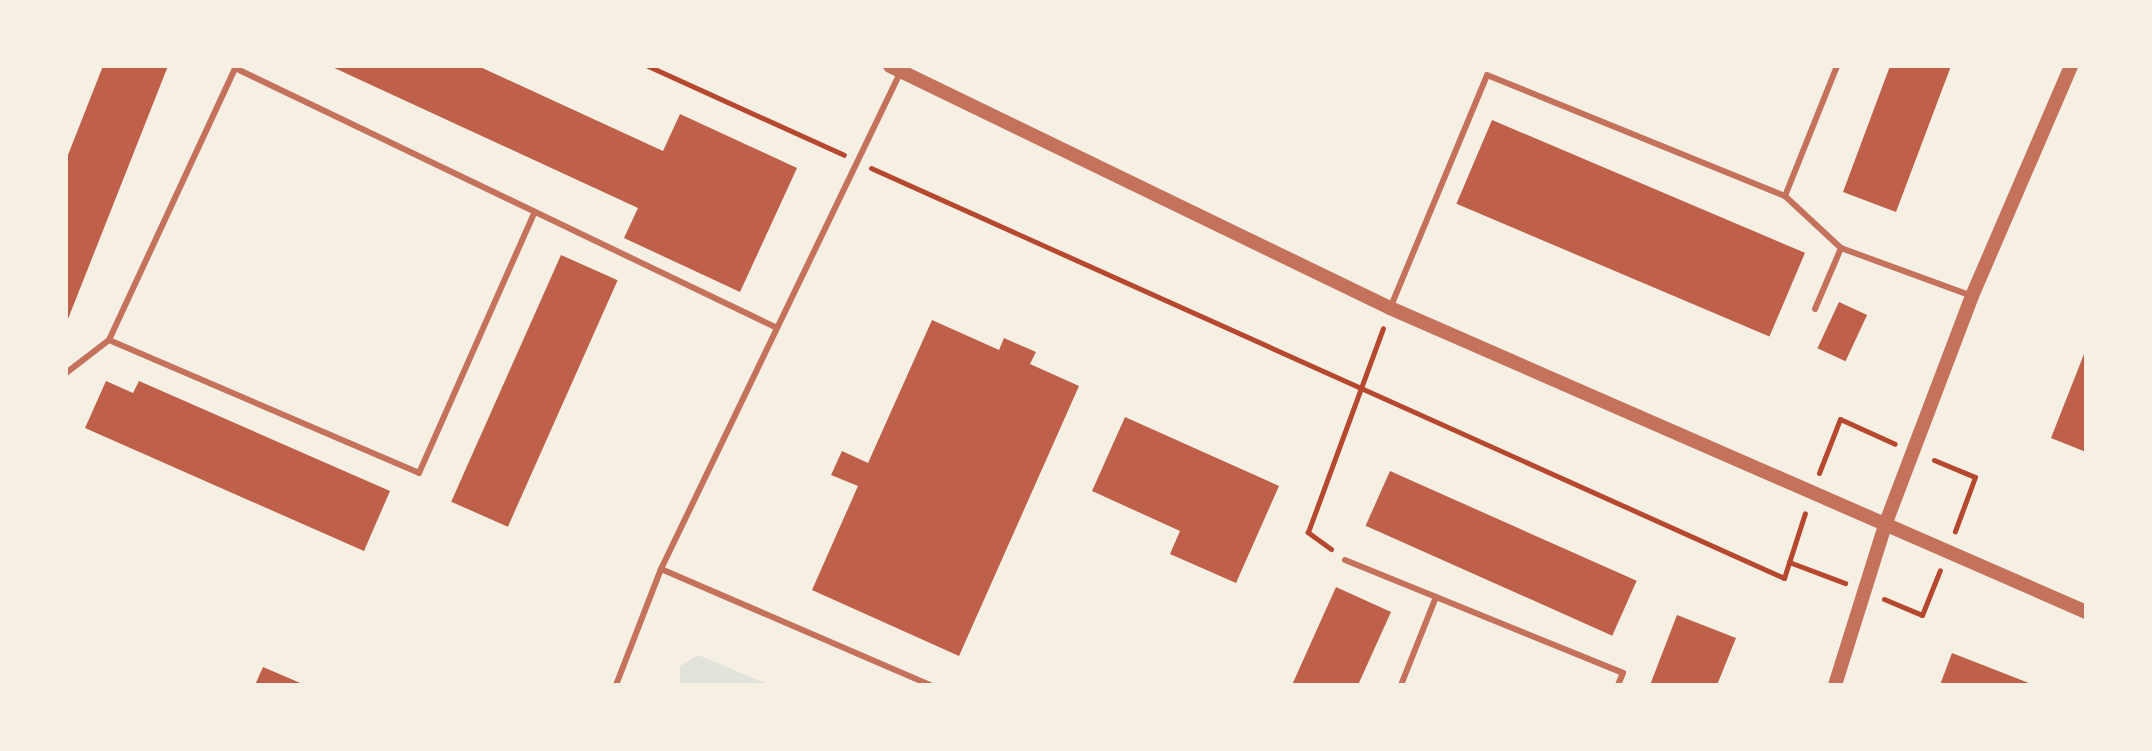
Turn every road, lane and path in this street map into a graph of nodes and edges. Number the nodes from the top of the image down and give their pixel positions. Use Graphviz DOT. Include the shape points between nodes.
graph roads {
  1 [pos="648,66"];
  2 [pos="1837,66"];
  3 [pos="2071,66"];
  4 [pos="895,68"];
  5 [pos="856,161"];
  6 [pos="1785,196"];
  7 [pos="534,213"];
  8 [pos="1841,248"];
  9 [pos="1972,296"];
  10 [pos="1390,308"];
  11 [pos="1815,309"];
  12 [pos="775,327"];
  13 [pos="109,340"];
  14 [pos="66,373"];
  15 [pos="1362,390"];
  16 [pos="1885,525"];
  17 [pos="1345,560"];
  18 [pos="1789,562"];
  19 [pos="661,569"];
  20 [pos="1436,597"];
  21 [pos="2084,606"];
  22 [pos="616,685"];
  23 [pos="930,685"];
  24 [pos="1401,685"];
  25 [pos="1618,685"];
  26 [pos="1835,685"];
  1 -- 5 [label="path"];
  2 -- 6 [label="lane"];
  3 -- 9 [label="street"];
  4 -- 5 [label="lane"];
  4 -- 10 [label="street"];
  5 -- 12 [label="lane"];
  5 -- 15 [label="path"];
  6 -- 8 [label="lane"];
  6 -- 10 [label="lane" via="1487,75"];
  7 -- 12 [label="lane"];
  7 -- 13 [label="lane" via="419,473"];
  7 -- 13 [label="lane" via="235,68"];
  8 -- 9 [label="lane"];
  8 -- 11 [label="lane"];
  9 -- 16 [label="street"];
  10 -- 15 [label="path"];
  10 -- 16 [label="street"];
  12 -- 19 [label="lane"];
  13 -- 14 [label="lane"];
  15 -- 17 [label="path" via="1308,532"];
  15 -- 18 [label="path" via="1784,578"];
  16 -- 21 [label="street"];
  16 -- 26 [label="street"];
  17 -- 20 [label="lane"];
  19 -- 22 [label="lane"];
  19 -- 23 [label="lane"];
  20 -- 24 [label="lane"];
  20 -- 25 [label="lane" via="1623,673"];
}
